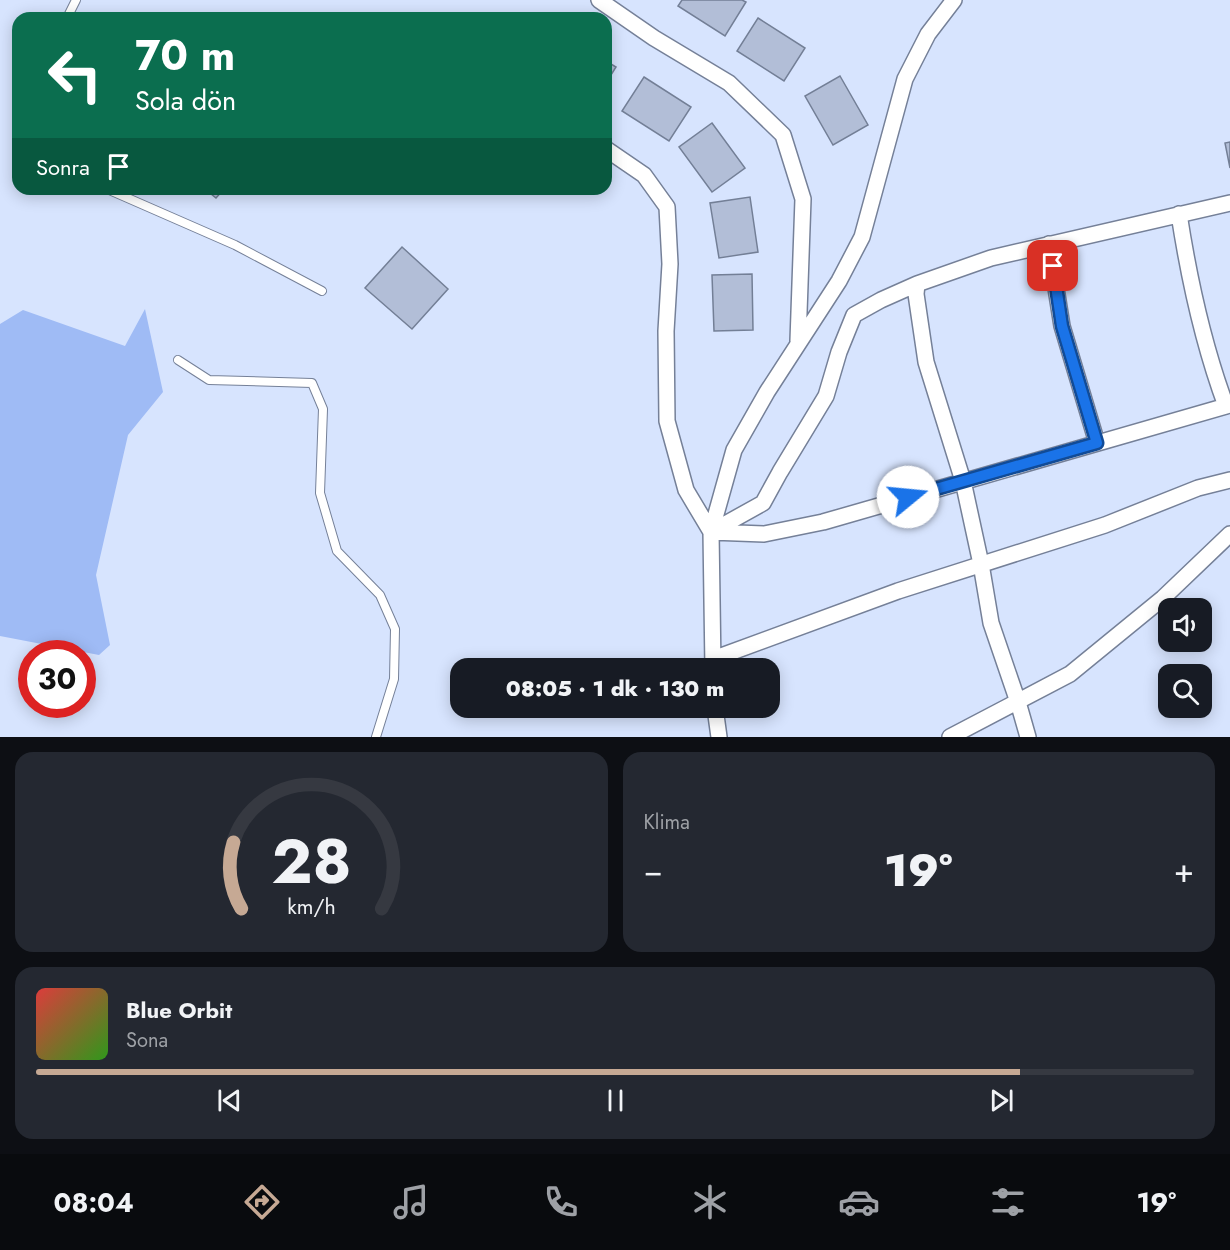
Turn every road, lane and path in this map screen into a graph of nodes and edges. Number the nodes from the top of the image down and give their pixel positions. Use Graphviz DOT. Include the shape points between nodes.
graph roads {
  1 [pos="599,0"];
  2 [pos="954,0"];
  3 [pos="612,153"];
  4 [pos="121,195"];
  5 [pos="1230,203"];
  6 [pos="1179,214"];
  7 [pos="1049,244"];
  8 [pos="917,284"];
  9 [pos="322,291"];
  10 [pos="798,343"];
  11 [pos="178,360"];
  12 [pos="1228,406"];
  13 [pos="1097,443"];
  14 [pos="1230,480"];
  15 [pos="963,481"];
  16 [pos="711,532"];
  17 [pos="1230,534"];
  18 [pos="981,564"];
  19 [pos="713,658"];
  20 [pos="728,658"];
  21 [pos="1018,702"];
  22 [pos="716,718"];
  23 [pos="376,737"];
  24 [pos="719,737"];
  25 [pos="950,737"];
  26 [pos="1028,737"];
  1 -- 10 [label="street" via="729,82 783,135 803,198"];
  2 -- 10 [label="street" via="928,34 905,79 862,237 839,281"];
  3 -- 16 [label="street" via="644,175 667,207 667,421 686,490"];
  4 -- 9 [label="lane" via="235,245"];
  5 -- 6 [label="street"];
  6 -- 7 [label="street"];
  6 -- 12 [label="street" via="1192,292 1218,385"];
  7 -- 8 [label="street" via="991,258"];
  7 -- 13 [label="street" via="1062,326"];
  8 -- 15 [label="street" via="926,362"];
  8 -- 16 [label="street" via="854,315 826,396 763,503"];
  10 -- 16 [label="street" via="734,450"];
  11 -- 23 [label="lane" via="209,380 312,383 323,409 320,493 337,552 380,595 395,629 394,679"];
  12 -- 13 [label="street"];
  13 -- 15 [label="street"];
  14 -- 18 [label="street"];
  15 -- 16 [label="street" via="823,522 764,534"];
  15 -- 18 [label="street"];
  16 -- 19 [label="street"];
  17 -- 21 [label="street" via="1163,598 1070,674"];
  18 -- 20 [label="street" via="898,591"];
  18 -- 21 [label="street" via="991,623"];
  21 -- 25 [label="street"];
  21 -- 26 [label="street"];
  22 -- 24 [label="street"];
}
